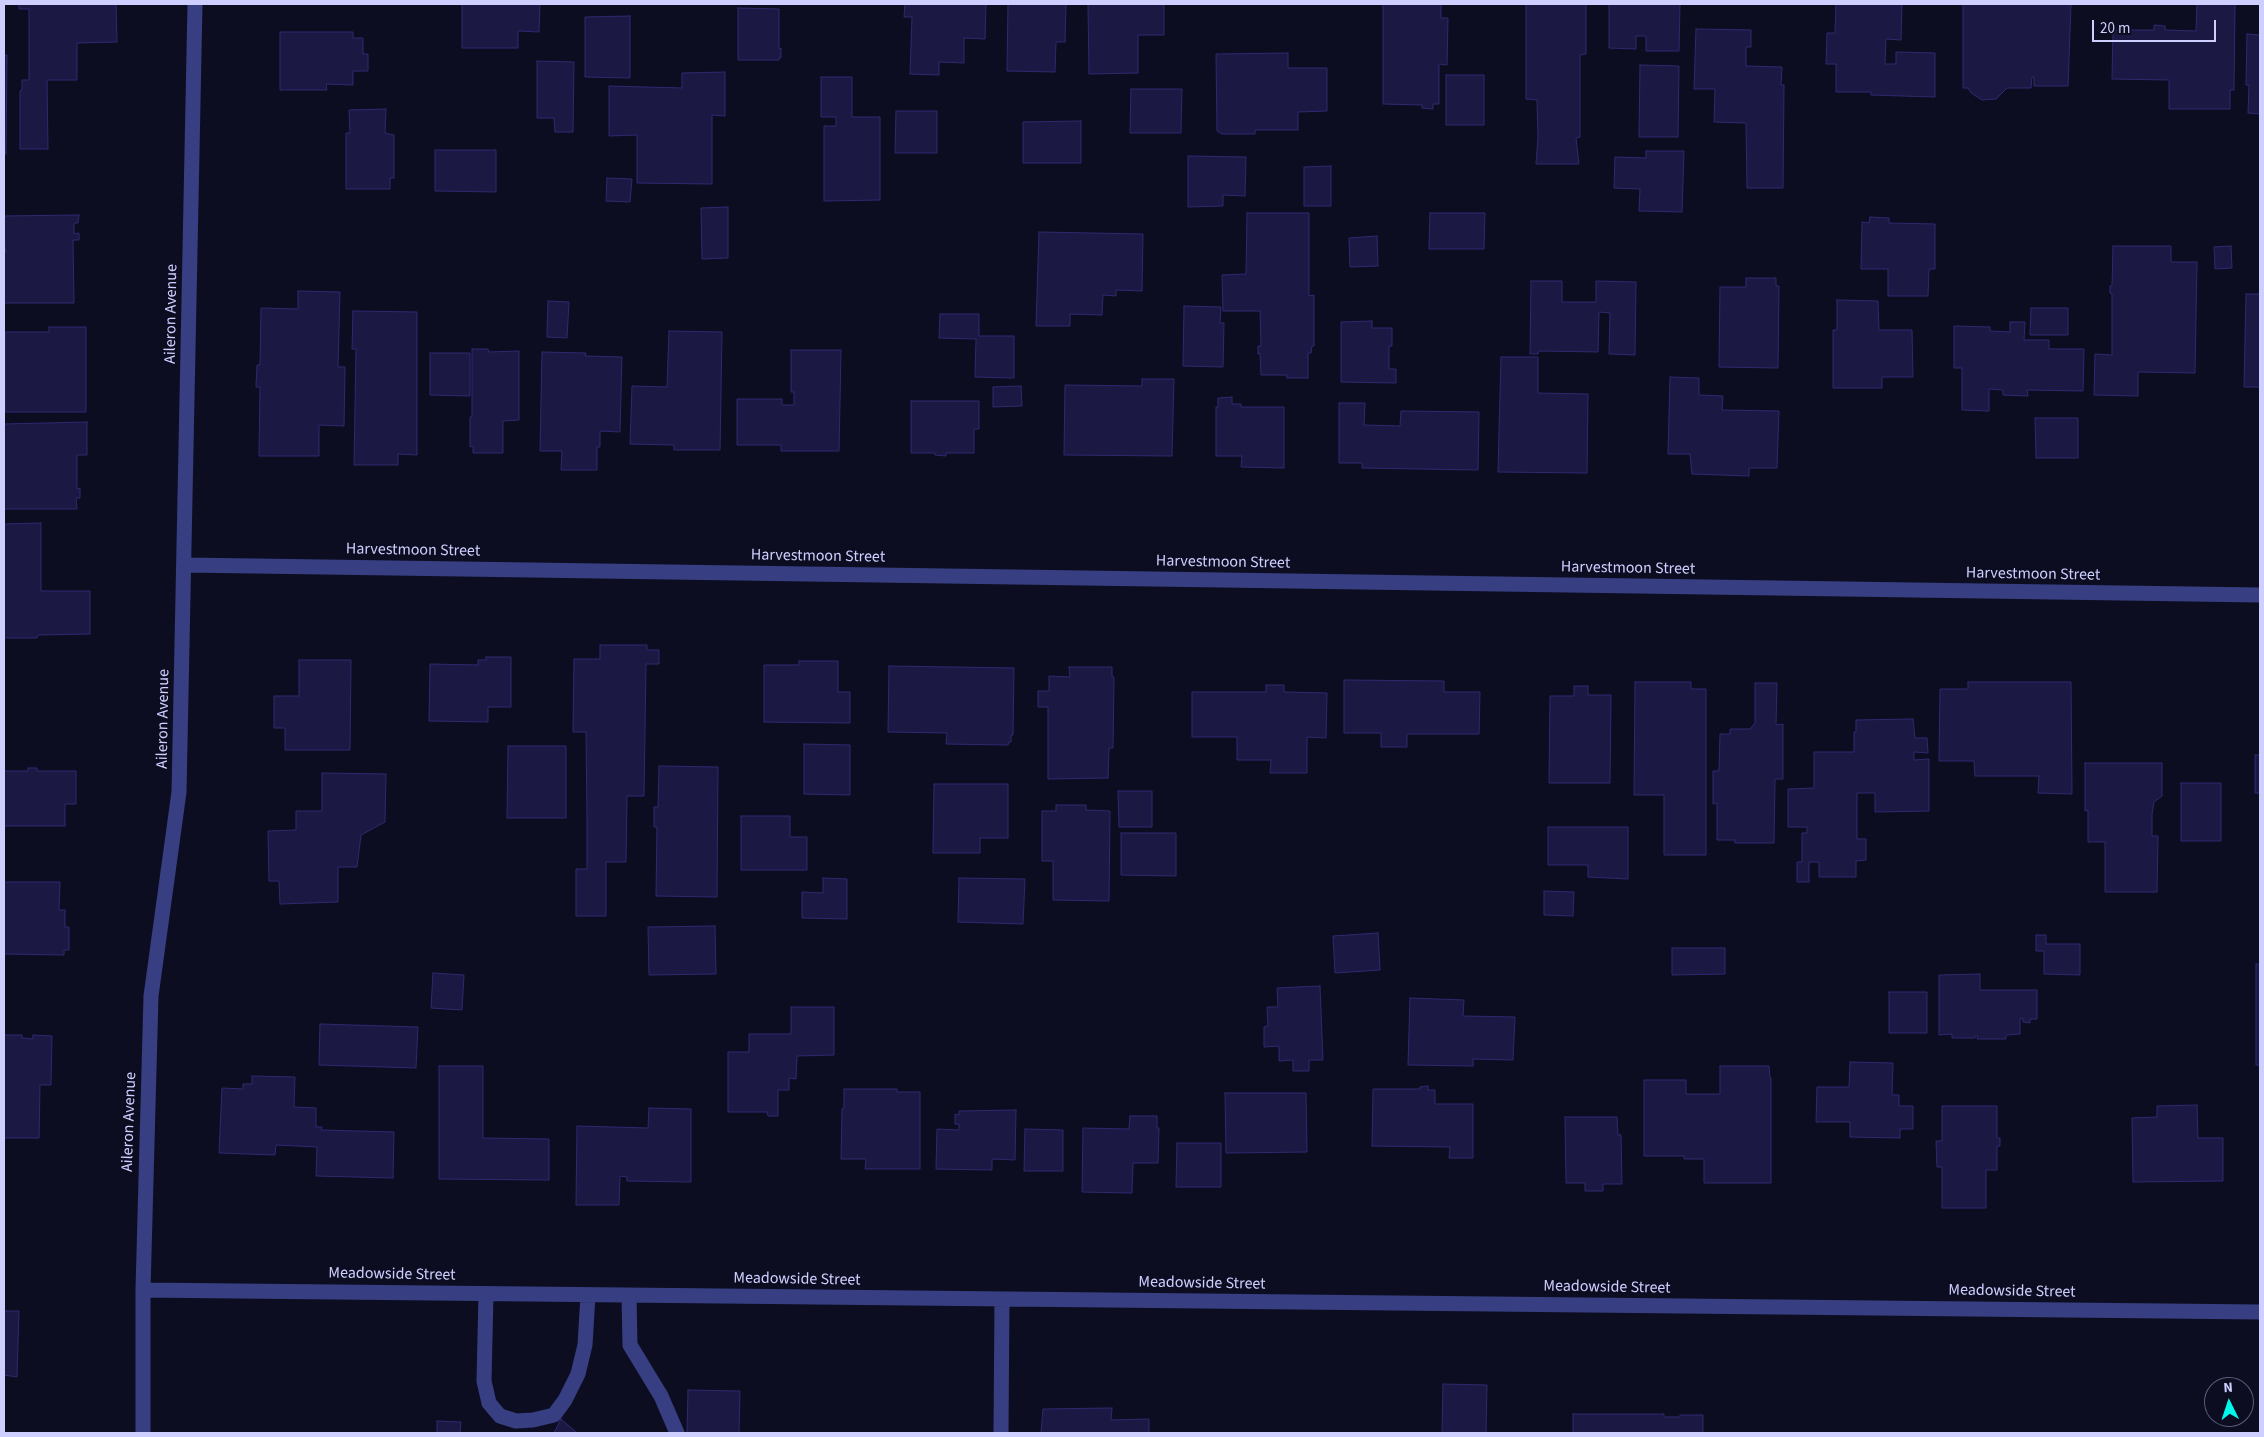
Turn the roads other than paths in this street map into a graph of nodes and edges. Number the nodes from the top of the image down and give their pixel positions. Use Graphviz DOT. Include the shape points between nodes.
graph roads {
  1 [pos="195,4"];
  2 [pos="185,565"];
  3 [pos="2260,596"];
  4 [pos="143,1290"];
  5 [pos="486,1294"];
  6 [pos="588,1295"];
  7 [pos="629,1296"];
  8 [pos="1002,1299"];
  9 [pos="2260,1312"];
  10 [pos="142,1433"];
  11 [pos="677,1433"];
  12 [pos="1001,1433"];
  1 -- 2 [label="street, Aileron Avenue"];
  2 -- 3 [label="street, Harvestmoon Street"];
  2 -- 4 [label="street, Aileron Avenue" via="179,792 152,996"];
  4 -- 5 [label="street, Meadowside Street"];
  4 -- 10 [label="street, Aileron Avenue"];
  5 -- 6 [label="street, Meadowside Street"];
  5 -- 6 [label="street" via="484,1381 489,1403 500,1416 516,1421 554,1415 565,1400 578,1374 585,1345"];
  6 -- 7 [label="street, Meadowside Street"];
  7 -- 8 [label="street, Meadowside Street"];
  7 -- 11 [label="street" via="630,1345 661,1396"];
  8 -- 9 [label="street, Meadowside Street"];
  8 -- 12 [label="street"];
}
